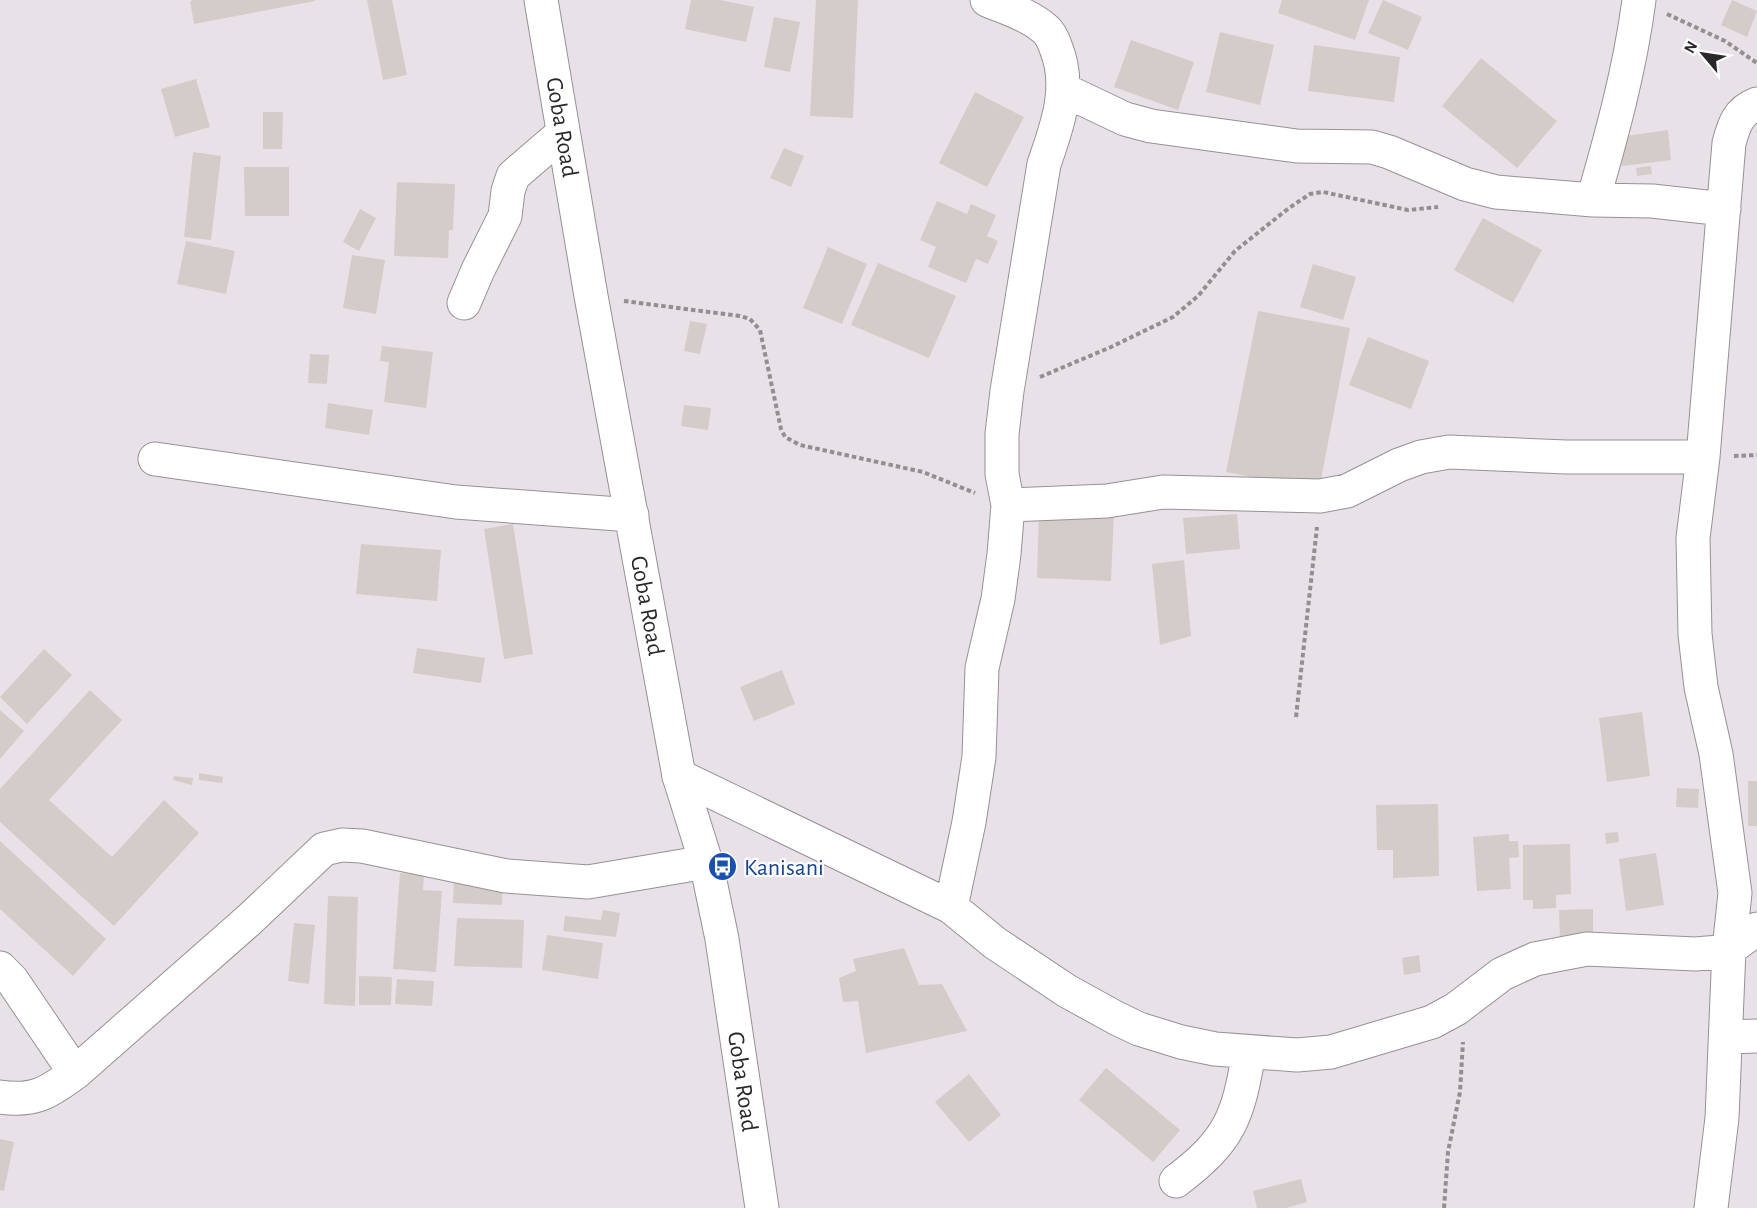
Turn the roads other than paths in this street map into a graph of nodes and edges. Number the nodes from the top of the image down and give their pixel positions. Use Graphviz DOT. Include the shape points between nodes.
graph roads {
  1 [pos="541,0"];
  2 [pos="987,0"];
  3 [pos="1639,0"];
  4 [pos="1064,90"];
  5 [pos="1757,104"];
  6 [pos="563,133"];
  7 [pos="1593,200"];
  8 [pos="1724,209"];
  9 [pos="464,303"];
  10 [pos="1703,457"];
  11 [pos="155,459"];
  12 [pos="1008,505"];
  13 [pos="632,515"];
  14 [pos="679,776"];
  15 [pos="706,862"];
  16 [pos="951,907"];
  17 [pos="1757,928"];
  18 [pos="1729,949"];
  19 [pos="0,968"];
  20 [pos="1741,1037"];
  21 [pos="1249,1053"];
  22 [pos="75,1073"];
  23 [pos="0,1097"];
  24 [pos="1176,1180"];
  25 [pos="762,1208"];
  26 [pos="1711,1208"];
  1 -- 6 [label="street, Goba Road"];
  2 -- 4 [label="street" via="1046,30 1059,54"];
  3 -- 7 [label="street" via="1622,98"];
  4 -- 7 [label="street" via="1125,119 1151,126 1297,146 1372,147 1482,189"];
  4 -- 12 [label="street" via="1044,164 1007,391 1002,474"];
  5 -- 8 [label="street" via="1740,115 1734,125"];
  6 -- 9 [label="street" via="513,176 505,216"];
  6 -- 13 [label="street, Goba Road"];
  7 -- 8 [label="street" via="1652,201"];
  8 -- 10 [label="street"];
  10 -- 12 [label="street" via="1449,452 1421,457 1347,491 1320,496 1163,492 1107,501"];
  10 -- 18 [label="street" via="1693,538 1695,634 1736,893"];
  11 -- 13 [label="street" via="456,502"];
  12 -- 16 [label="street" via="998,599 982,668 979,757"];
  13 -- 14 [label="street, Goba Road"];
  14 -- 15 [label="street, Goba Road"];
  14 -- 16 [label="street"];
  15 -- 22 [label="street" via="588,882 506,876 362,846 324,849"];
  15 -- 25 [label="street, Goba Road" via="722,939"];
  16 -- 21 [label="street" via="995,943 1067,991 1123,1022 1181,1042"];
  17 -- 18 [label="street"];
  18 -- 20 [label="street"];
  18 -- 21 [label="street" via="1695,954 1587,949 1536,959 1502,974 1432,1022 1331,1052"];
  19 -- 22 [label="street"];
  20 -- 26 [label="street" via="1722,1118"];
  21 -- 24 [label="street" via="1242,1095 1228,1131 1203,1160"];
  22 -- 23 [label="street" via="49,1092 33,1098"];
}
